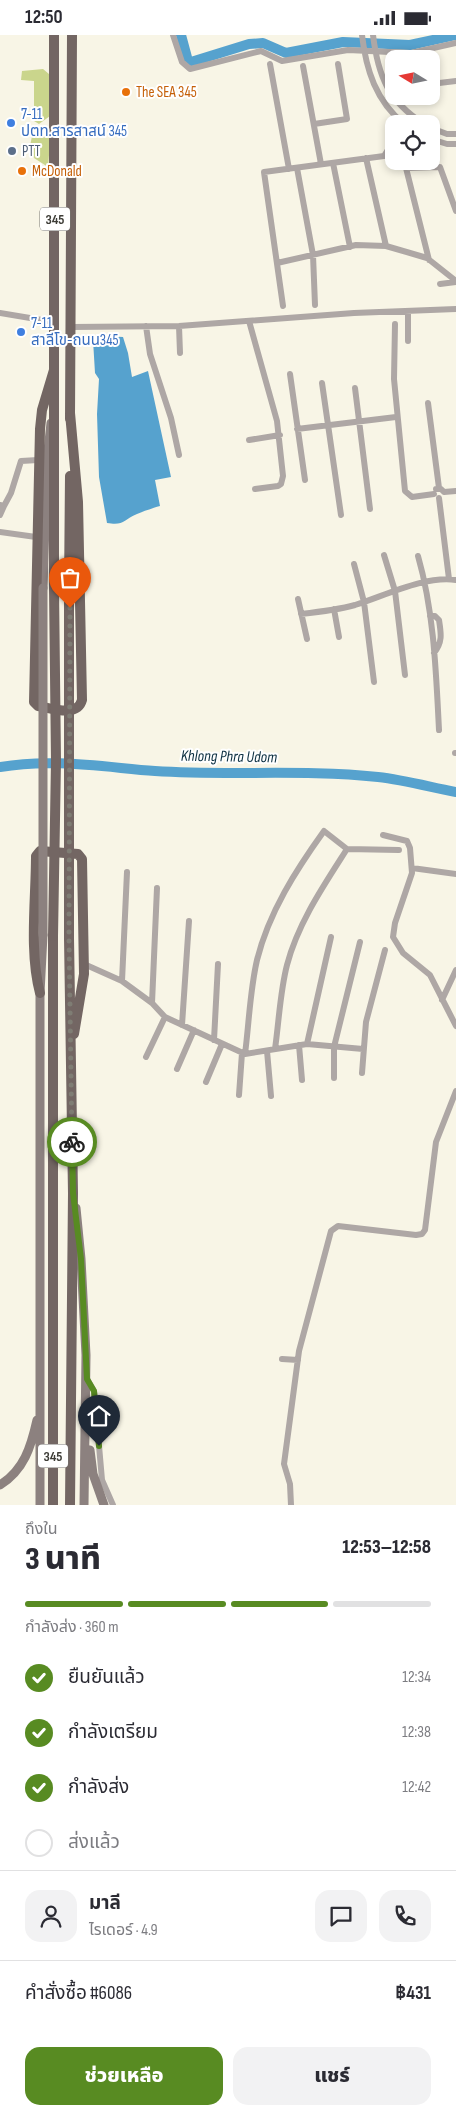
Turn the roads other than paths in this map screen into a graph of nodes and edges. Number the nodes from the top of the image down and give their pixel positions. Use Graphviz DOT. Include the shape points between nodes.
graph roads {
  1 [pos="54,35"];
  2 [pos="72,35"];
  3 [pos="173,35"];
  4 [pos="362,35"];
  5 [pos="373,35"];
  6 [pos="456,43"];
  7 [pos="375,49"];
  8 [pos="364,50"];
  9 [pos="270,64"];
  10 [pos="338,64"];
  11 [pos="303,66"];
  12 [pos="456,81"];
  13 [pos="440,83"];
  14 [pos="385,84"];
  15 [pos="398,105"];
  16 [pos="395,115"];
  17 [pos="412,115"];
  18 [pos="314,124"];
  19 [pos="440,131"];
  20 [pos="456,134"];
  21 [pos="440,142"];
  22 [pos="456,144"];
  23 [pos="384,156"];
  24 [pos="366,158"];
  25 [pos="333,163"];
  26 [pos="321,164"];
  27 [pos="297,168"];
  28 [pos="288,169"];
  29 [pos="456,211"];
  30 [pos="386,246"];
  31 [pos="350,247"];
  32 [pos="313,255"];
  33 [pos="429,260"];
  34 [pos="277,263"];
  35 [pos="456,282"];
  36 [pos="440,284"];
  37 [pos="315,305"];
  38 [pos="283,306"];
  39 [pos="456,309"];
  40 [pos="408,311"];
  41 [pos="0,313"];
  42 [pos="395,318"];
  43 [pos="248,321"];
  44 [pos="54,322"];
  45 [pos="146,326"];
  46 [pos="179,326"];
  47 [pos="72,327"];
  48 [pos="408,341"];
  49 [pos="180,353"];
  50 [pos="54,370"];
  51 [pos="290,374"];
  52 [pos="322,383"];
  53 [pos="355,388"];
  54 [pos="54,402"];
  55 [pos="428,403"];
  56 [pos="70,413"];
  57 [pos="396,417"];
  58 [pos="359,421"];
  59 [pos="328,425"];
  60 [pos="297,429"];
  61 [pos="280,435"];
  62 [pos="249,440"];
  63 [pos="179,455"];
  64 [pos="38,460"];
  65 [pos="305,481"];
  66 [pos="255,489"];
  67 [pos="441,490"];
  68 [pos="456,491"];
  69 [pos="436,496"];
  70 [pos="2,506"];
  71 [pos="370,509"];
  72 [pos="0,515"];
  73 [pos="341,515"];
  74 [pos="0,532"];
  75 [pos="36,537"];
  76 [pos="384,555"];
  77 [pos="418,556"];
  78 [pos="354,564"];
  79 [pos="452,579"];
  80 [pos="426,583"];
  81 [pos="395,591"];
  82 [pos="298,599"];
  83 [pos="364,602"];
  84 [pos="334,609"];
  85 [pos="301,614"];
  86 [pos="339,637"];
  87 [pos="307,639"];
  88 [pos="405,675"];
  89 [pos="374,682"];
  90 [pos="439,730"];
  91 [pos="383,835"];
  92 [pos="347,849"];
  93 [pos="399,849"];
  94 [pos="412,868"];
  95 [pos="127,872"];
  96 [pos="456,874"];
  97 [pos="157,888"];
  98 [pos="190,921"];
  99 [pos="48,936"];
  100 [pos="332,937"];
  101 [pos="360,943"];
  102 [pos="385,951"];
  103 [pos="84,964"];
  104 [pos="218,964"];
  105 [pos="456,971"];
  106 [pos="122,981"];
  107 [pos="40,993"];
  108 [pos="442,1001"];
  109 [pos="152,1003"];
  110 [pos="165,1017"];
  111 [pos="182,1025"];
  112 [pos="456,1026"];
  113 [pos="194,1030"];
  114 [pos="214,1040"];
  115 [pos="71,1043"];
  116 [pos="222,1044"];
  117 [pos="303,1045"];
  118 [pos="334,1047"];
  119 [pos="275,1049"];
  120 [pos="363,1049"];
  121 [pos="266,1051"];
  122 [pos="244,1054"];
  123 [pos="146,1057"];
  124 [pos="177,1069"];
  125 [pos="362,1073"];
  126 [pos="334,1078"];
  127 [pos="302,1080"];
  128 [pos="206,1082"];
  129 [pos="456,1091"];
  130 [pos="239,1095"];
  131 [pos="271,1096"];
  132 [pos="73,1193"];
  133 [pos="282,1359"];
  134 [pos="298,1360"];
  135 [pos="87,1379"];
  136 [pos="40,1397"];
  137 [pos="87,1415"];
  138 [pos="0,1485"];
  139 [pos="40,1505"];
  140 [pos="53,1505"];
  141 [pos="70,1505"];
  142 [pos="86,1505"];
  143 [pos="104,1505"];
  144 [pos="113,1505"];
  145 [pos="291,1505"];
  1 -- 44 [label="main road, 345"];
  2 -- 47 [label="main road, 345"];
  3 -- 8 [label="street" via="182,63 190,69 261,51 282,61"];
  4 -- 8 [label="street"];
  5 -- 7 [label="street"];
  6 -- 7 [label="street" via="411,53"];
  7 -- 8 [label="street"];
  7 -- 14 [label="street"];
  8 -- 16 [label="street" via="378,94"];
  9 -- 28 [label="street"];
  10 -- 18 [label="street" via="347,119"];
  11 -- 18 [label="street"];
  12 -- 13 [label="street"];
  15 -- 17 [label="street"];
  18 -- 26 [label="street"];
  19 -- 20 [label="street"];
  21 -- 22 [label="street"];
  23 -- 24 [label="street"];
  24 -- 25 [label="street"];
  24 -- 30 [label="street"];
  25 -- 26 [label="street"];
  25 -- 31 [label="street"];
  26 -- 27 [label="street"];
  27 -- 28 [label="street"];
  27 -- 32 [label="street"];
  28 -- 34 [label="street" via="264,172"];
  29 -- 33 [label="street" via="440,167 406,168"];
  30 -- 31 [label="street"];
  30 -- 33 [label="street"];
  31 -- 32 [label="street"];
  32 -- 34 [label="street"];
  32 -- 37 [label="street"];
  33 -- 35 [label="street"];
  34 -- 38 [label="street"];
  35 -- 36 [label="street"];
  39 -- 40 [label="street"];
  40 -- 42 [label="street"];
  40 -- 48 [label="street"];
  41 -- 44 [label="street"];
  42 -- 43 [label="street"];
  42 -- 57 [label="street"];
  43 -- 46 [label="street"];
  43 -- 61 [label="street"];
  44 -- 50 [label="main road, 345"];
  45 -- 46 [label="street"];
  45 -- 47 [label="street"];
  45 -- 63 [label="street" via="150,354 171,418"];
  46 -- 49 [label="street"];
  47 -- 56 [label="main road, 345"];
  50 -- 54 [label="main road, 345"];
  50 -- 64 [label="main road" via="42,410"];
  51 -- 60 [label="street"];
  52 -- 59 [label="street"];
  53 -- 58 [label="street"];
  54 -- 99 [label="main road, 345, bridge" via="56,761"];
  54 -- 99 [label="main road, 345, bridge" via="47,460 44,588"];
  55 -- 67 [label="street"];
  56 -- 75 [label="main road" via="78,502 82,700 79,708 73,711 38,707 34,702"];
  56 -- 115 [label="main road, 345, bridge"];
  57 -- 58 [label="street"];
  57 -- 69 [label="street" via="404,491 408,497"];
  58 -- 59 [label="street"];
  58 -- 71 [label="street"];
  59 -- 60 [label="street"];
  59 -- 73 [label="street"];
  60 -- 65 [label="street"];
  61 -- 62 [label="street"];
  61 -- 66 [label="street" via="281,484"];
  64 -- 70 [label="street" via="21,461 11,493"];
  64 -- 75 [label="main road"];
  67 -- 68 [label="street"];
  67 -- 69 [label="street" via="435,490"];
  69 -- 79 [label="street"];
  70 -- 72 [label="street"];
  74 -- 75 [label="street"];
  76 -- 81 [label="street"];
  77 -- 80 [label="street"];
  78 -- 83 [label="street"];
  79 -- 80 [label="street"];
  80 -- 81 [label="street"];
  80 -- 90 [label="street"];
  81 -- 83 [label="street"];
  81 -- 88 [label="street"];
  82 -- 85 [label="street"];
  83 -- 84 [label="street"];
  83 -- 89 [label="street"];
  84 -- 85 [label="street"];
  84 -- 86 [label="street"];
  85 -- 87 [label="street"];
  91 -- 94 [label="street" via="407,841"];
  92 -- 93 [label="street"];
  92 -- 119 [label="street" via="302,926 287,964"];
  92 -- 122 [label="street" via="324,831 288,885 258,958"];
  94 -- 96 [label="street"];
  94 -- 108 [label="street" via="393,937 403,953 430,975"];
  95 -- 106 [label="street"];
  97 -- 109 [label="street"];
  98 -- 111 [label="street"];
  99 -- 107 [label="main road, 345"];
  99 -- 140 [label="main road, 345"];
  100 -- 117 [label="street"];
  101 -- 118 [label="street"];
  102 -- 120 [label="street" via="366,1022"];
  103 -- 106 [label="street"];
  103 -- 107 [label="main road" via="81,856 37,853 35,951"];
  103 -- 115 [label="main road" via="82,994"];
  104 -- 114 [label="street"];
  105 -- 108 [label="street"];
  106 -- 109 [label="street"];
  107 -- 136 [label="main road, 345"];
  108 -- 112 [label="street"];
  109 -- 110 [label="street"];
  110 -- 111 [label="street"];
  110 -- 123 [label="street"];
  111 -- 113 [label="street"];
  113 -- 114 [label="street"];
  113 -- 124 [label="street"];
  114 -- 116 [label="street"];
  115 -- 132 [label="main road, 345"];
  116 -- 122 [label="street"];
  116 -- 128 [label="street"];
  117 -- 118 [label="street"];
  117 -- 119 [label="street"];
  117 -- 127 [label="street"];
  118 -- 120 [label="street"];
  118 -- 126 [label="street"];
  119 -- 121 [label="street"];
  120 -- 125 [label="street"];
  121 -- 122 [label="street"];
  121 -- 131 [label="street"];
  122 -- 130 [label="street"];
  129 -- 134 [label="street" via="436,1142 425,1230 416,1235 334,1228 310,1305"];
  132 -- 135 [label="main road, 345" via="80,1243"];
  132 -- 141 [label="main road, 345"];
  133 -- 134 [label="street"];
  134 -- 145 [label="street" via="284,1464 290,1484"];
  135 -- 137 [label="main road, 345"];
  135 -- 144 [label="street" via="94,1391 102,1480"];
  136 -- 138 [label="main road" via="27,1457"];
  136 -- 139 [label="main road, 345"];
  137 -- 142 [label="main road, 345"];
  137 -- 143 [label="main road" via="93,1474"];
}
